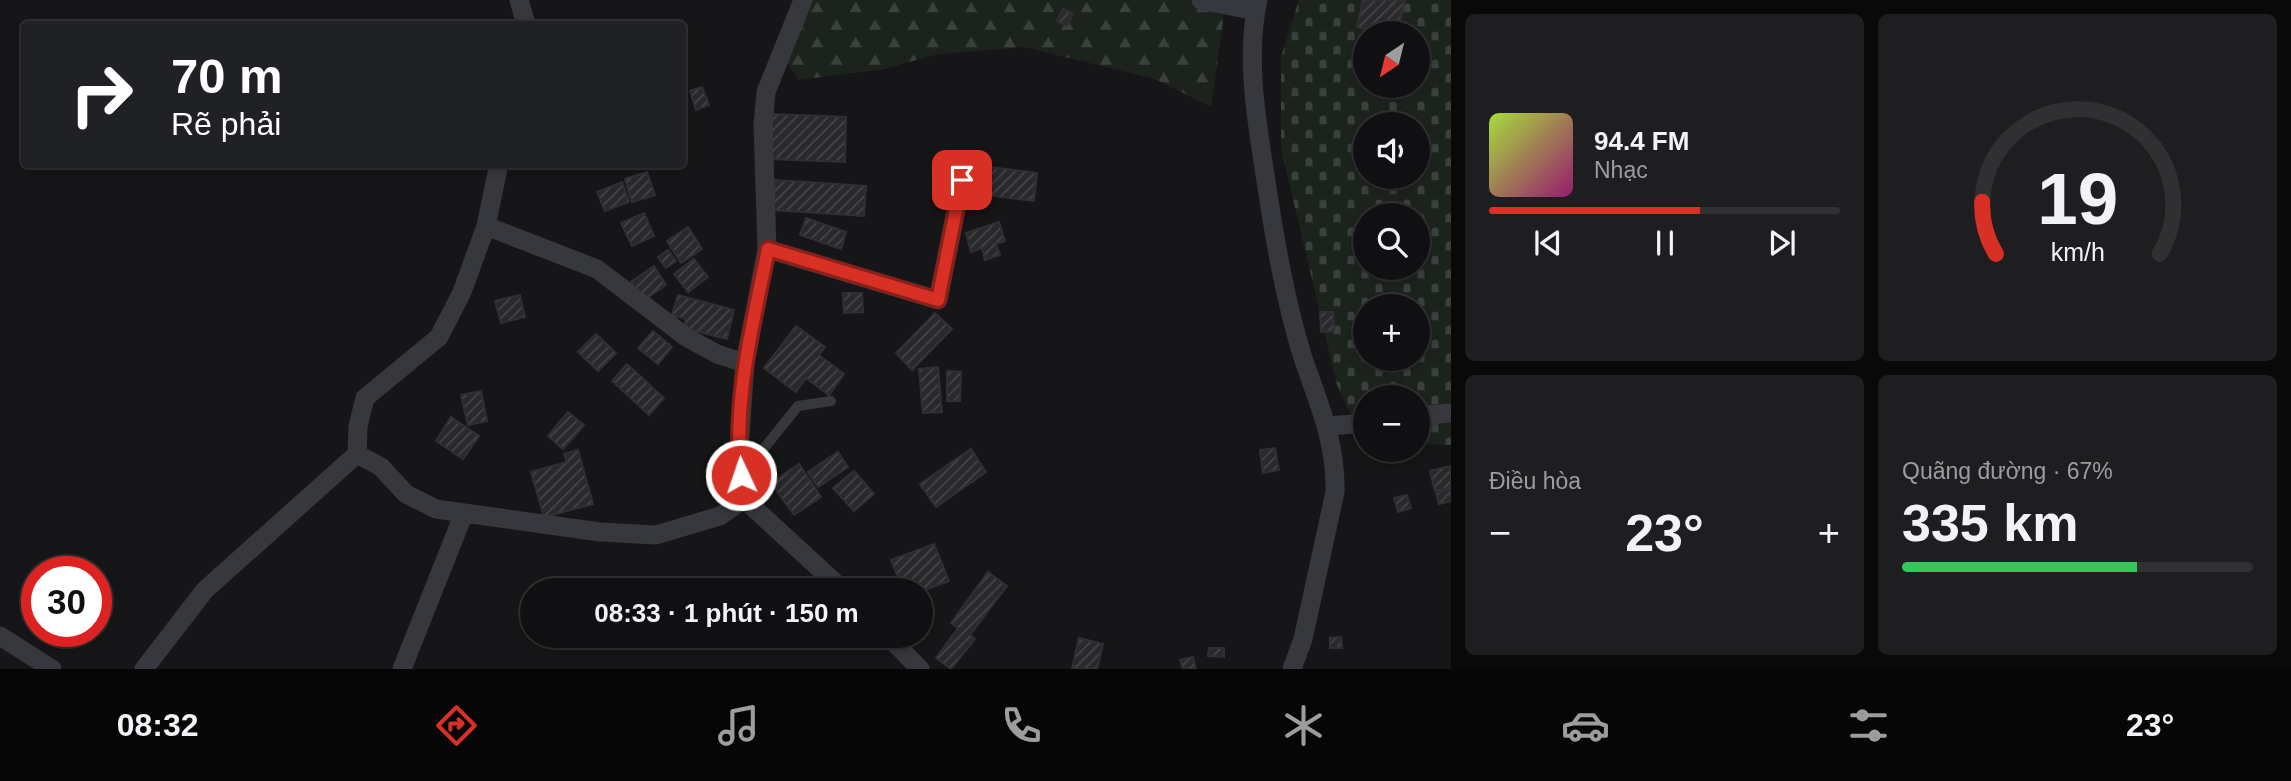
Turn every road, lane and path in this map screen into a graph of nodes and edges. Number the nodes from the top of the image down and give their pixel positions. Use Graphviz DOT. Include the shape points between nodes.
graph roads {
  1 [pos="519,0"];
  2 [pos="803,0"];
  3 [pos="1201,0"];
  4 [pos="1257,6"];
  5 [pos="526,21"];
  6 [pos="498,168"];
  7 [pos="962,180"];
  8 [pos="486,226"];
  9 [pos="768,249"];
  10 [pos="745,363"];
  11 [pos="831,401"];
  12 [pos="1451,413"];
  13 [pos="1430,415"];
  14 [pos="1353,424"];
  15 [pos="1328,426"];
  16 [pos="739,451"];
  17 [pos="357,454"];
  18 [pos="744,499"];
  19 [pos="464,513"];
  20 [pos="830,578"];
  21 [pos="0,636"];
  22 [pos="900,648"];
  23 [pos="52,669"];
  24 [pos="144,669"];
  25 [pos="402,669"];
  26 [pos="920,669"];
  27 [pos="1292,669"];
  1 -- 5 [label="street"];
  2 -- 9 [label="street" via="766,92"];
  3 -- 4 [label="street"];
  4 -- 15 [label="street" via="1252,39 1259,133 1280,274"];
  6 -- 8 [label="street"];
  7 -- 9 [label="street" via="938,300"];
  8 -- 10 [label="street" via="597,269 686,337 718,355"];
  8 -- 17 [label="street" via="439,337 365,398"];
  9 -- 10 [label="street"];
  10 -- 16 [label="street"];
  11 -- 16 [label="lane" via="798,406 761,452"];
  12 -- 13 [label="street"];
  14 -- 15 [label="street"];
  15 -- 27 [label="street" via="1335,492 1303,639"];
  16 -- 18 [label="street"];
  17 -- 19 [label="street" via="381,467 406,494 436,509"];
  17 -- 24 [label="street" via="205,590"];
  18 -- 19 [label="street" via="720,516 656,535"];
  18 -- 20 [label="street"];
  19 -- 25 [label="street"];
  21 -- 23 [label="street"];
  22 -- 26 [label="street"];
}
